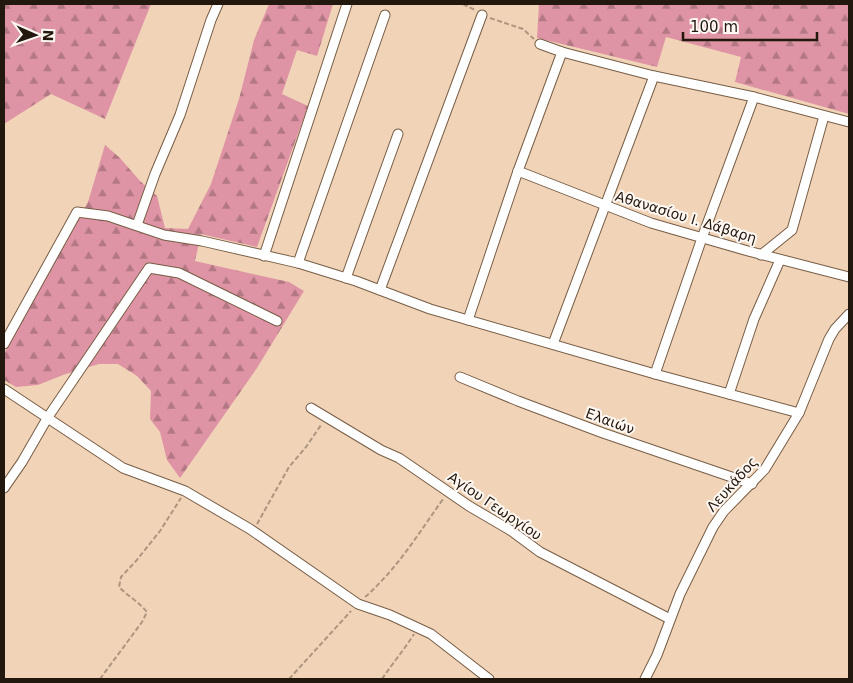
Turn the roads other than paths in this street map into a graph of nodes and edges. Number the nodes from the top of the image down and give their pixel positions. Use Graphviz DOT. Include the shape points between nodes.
graph roads {
  1 [pos="218,4"];
  2 [pos="346,4"];
  3 [pos="385,15"];
  4 [pos="482,15"];
  5 [pos="540,44"];
  6 [pos="562,52"];
  7 [pos="654,76"];
  8 [pos="754,97"];
  9 [pos="824,116"];
  10 [pos="849,122"];
  11 [pos="398,134"];
  12 [pos="518,171"];
  13 [pos="606,206"];
  14 [pos="137,225"];
  15 [pos="702,238"];
  16 [pos="761,255"];
  17 [pos="264,256"];
  18 [pos="780,260"];
  19 [pos="298,264"];
  20 [pos="849,277"];
  21 [pos="346,278"];
  22 [pos="380,290"];
  23 [pos="849,314"];
  24 [pos="468,320"];
  25 [pos="277,321"];
  26 [pos="4,344"];
  27 [pos="553,344"];
  28 [pos="655,374"];
  29 [pos="460,376"];
  30 [pos="4,389"];
  31 [pos="729,394"];
  32 [pos="310,408"];
  33 [pos="799,413"];
  34 [pos="48,417"];
  35 [pos="752,484"];
  36 [pos="4,488"];
  37 [pos="670,619"];
  38 [pos="488,679"];
  39 [pos="645,679"];
  1 -- 14 [label="street" via="180,115"];
  2 -- 17 [label="street"];
  3 -- 19 [label="street"];
  4 -- 22 [label="street"];
  5 -- 6 [label="street"];
  6 -- 7 [label="street"];
  6 -- 12 [label="street"];
  7 -- 8 [label="street"];
  7 -- 13 [label="street"];
  8 -- 9 [label="street"];
  8 -- 15 [label="street"];
  9 -- 10 [label="street"];
  9 -- 16 [label="street" via="792,230"];
  11 -- 21 [label="street"];
  12 -- 13 [label="street, Αθανασίου Ι. Δάβαρη"];
  12 -- 24 [label="street"];
  13 -- 15 [label="street, Αθανασίου Ι. Δάβαρη"];
  13 -- 27 [label="street"];
  14 -- 17 [label="street" via="164,235"];
  14 -- 26 [label="street" via="108,216 77,212"];
  15 -- 16 [label="street, Αθανασίου Ι. Δάβαρη"];
  15 -- 28 [label="street"];
  16 -- 18 [label="street, Αθανασίου Ι. Δάβαρη"];
  17 -- 19 [label="street"];
  18 -- 20 [label="street, Αθανασίου Ι. Δάβαρη"];
  18 -- 31 [label="street" via="754,319"];
  19 -- 21 [label="street"];
  21 -- 22 [label="street"];
  22 -- 24 [label="street"];
  23 -- 33 [label="street, Λευκάδος" via="834,329"];
  24 -- 27 [label="street"];
  25 -- 34 [label="street" via="179,273 149,268"];
  27 -- 28 [label="street"];
  28 -- 31 [label="street"];
  29 -- 35 [label="street, Ελαιών" via="603,433"];
  30 -- 34 [label="street"];
  31 -- 33 [label="street"];
  32 -- 37 [label="street, Αγίου Γεωργίου" via="399,458 540,552"];
  33 -- 35 [label="street, Λευκάδος" via="765,469"];
  34 -- 36 [label="street"];
  34 -- 38 [label="street" via="123,468 185,491 253,531 358,604 390,615 440,640"];
  35 -- 37 [label="street, Λευκάδος" via="724,511 713,527"];
  37 -- 39 [label="street, Λευκάδος"];
}
